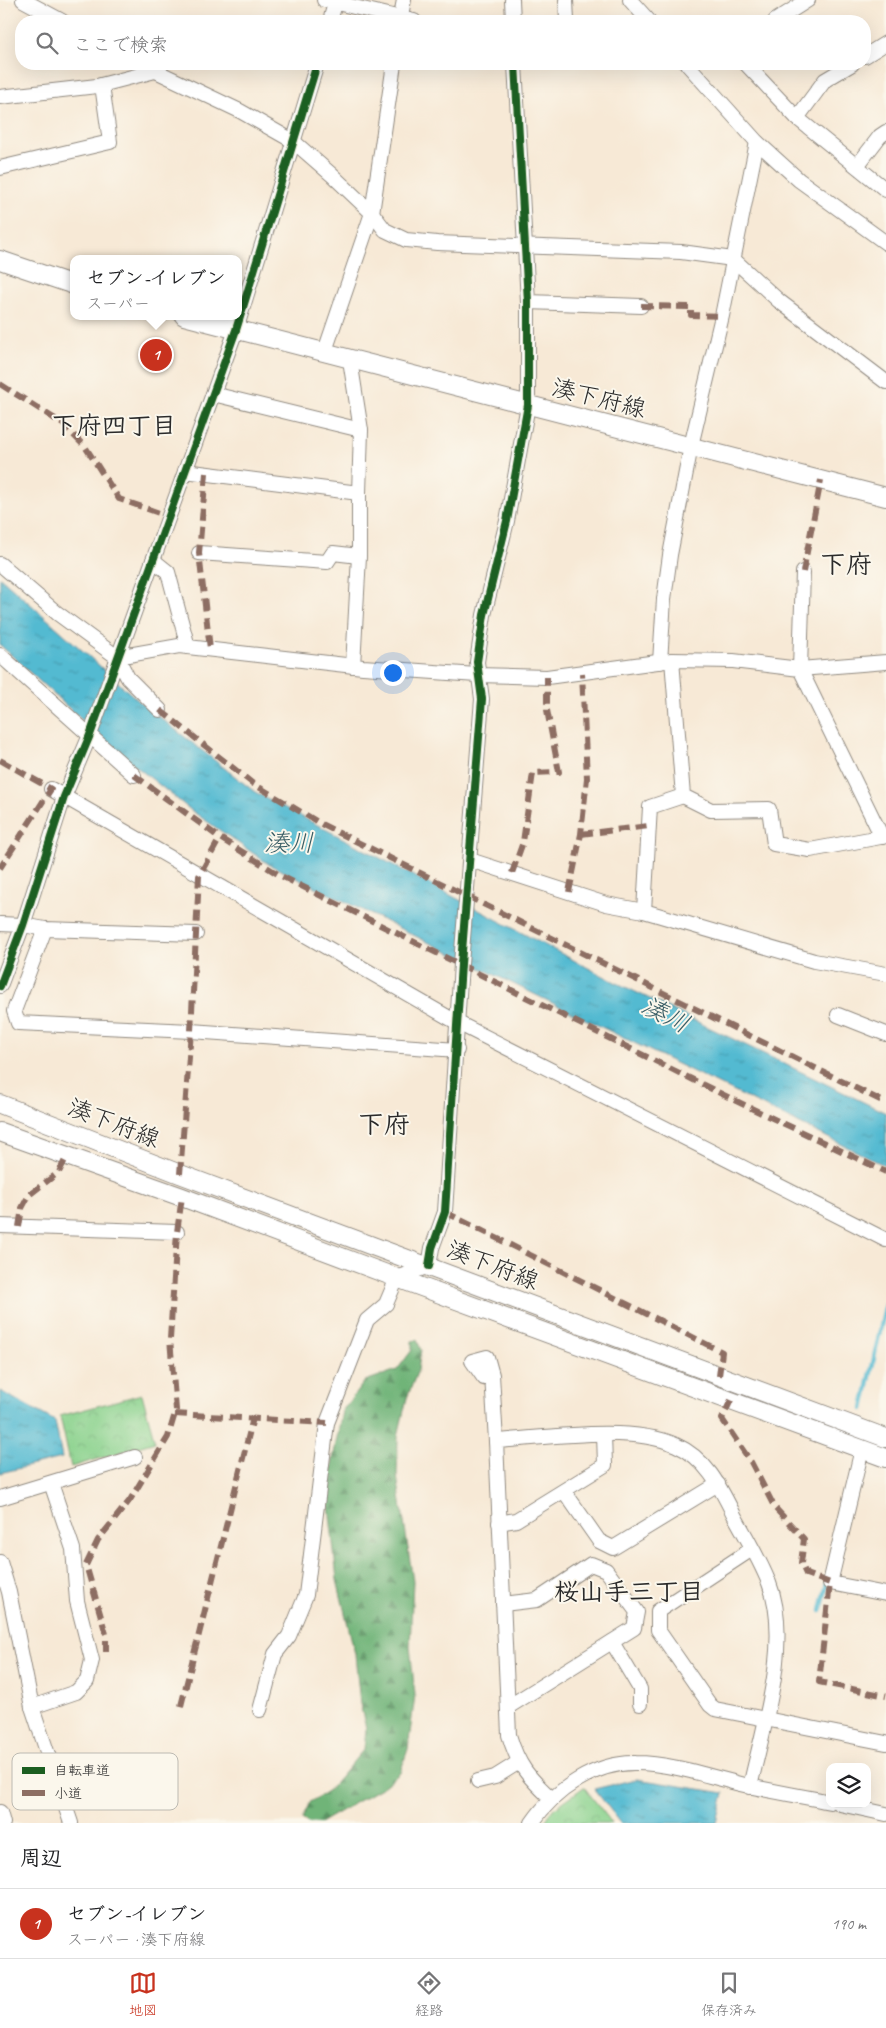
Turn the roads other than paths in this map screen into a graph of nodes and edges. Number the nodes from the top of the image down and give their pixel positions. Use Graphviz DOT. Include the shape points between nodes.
graph roads {
  1 [pos="23,0"];
  2 [pos="404,0"];
  3 [pos="512,0"];
  4 [pos="566,0"];
  5 [pos="630,0"];
  6 [pos="808,0"];
  7 [pos="332,1"];
  8 [pos="51,15"];
  9 [pos="331,15"];
  10 [pos="386,15"];
  11 [pos="405,15"];
  12 [pos="513,15"];
  13 [pos="567,15"];
  14 [pos="644,15"];
  15 [pos="784,15"];
  16 [pos="886,43"];
  17 [pos="871,52"];
  18 [pos="313,70"];
  19 [pos="393,70"];
  20 [pos="515,70"];
  21 [pos="693,70"];
  22 [pos="752,70"];
  23 [pos="842,70"];
  24 [pos="155,71"];
  25 [pos="102,85"];
  26 [pos="0,97"];
  27 [pos="797,118"];
  28 [pos="886,132"];
  29 [pos="293,141"];
  30 [pos="757,142"];
  31 [pos="857,166"];
  32 [pos="0,168"];
  33 [pos="886,190"];
  34 [pos="372,213"];
  35 [pos="886,243"];
  36 [pos="524,245"];
  37 [pos="733,259"];
  38 [pos="0,260"];
  39 [pos="70,284"];
  40 [pos="528,302"];
  41 [pos="641,306"];
  42 [pos="242,310"];
  43 [pos="199,320"];
  44 [pos="239,320"];
  45 [pos="236,330"];
  46 [pos="325,351"];
  47 [pos="350,360"];
  48 [pos="886,382"];
  49 [pos="213,394"];
  50 [pos="528,405"];
  51 [pos="361,430"];
  52 [pos="691,446"];
  53 [pos="185,471"];
  54 [pos="359,493"];
  55 [pos="886,497"];
  56 [pos="199,553"];
  57 [pos="359,556"];
  58 [pos="153,560"];
  59 [pos="0,564"];
  60 [pos="803,572"];
  61 [pos="188,647"];
  62 [pos="0,655"];
  63 [pos="117,657"];
  64 [pos="666,661"];
  65 [pos="886,662"];
  66 [pos="353,666"];
  67 [pos="800,669"];
  68 [pos="477,675"];
  69 [pos="160,710"];
  70 [pos="90,735"];
  71 [pos="134,775"];
  72 [pos="50,789"];
  73 [pos="683,796"];
  74 [pos="64,797"];
  75 [pos="884,837"];
  76 [pos="470,860"];
  77 [pos="644,910"];
  78 [pos="0,924"];
  79 [pos="23,925"];
  80 [pos="45,929"];
  81 [pos="196,934"];
  82 [pos="886,974"];
  83 [pos="0,986"];
  84 [pos="838,1015"];
  85 [pos="458,1023"];
  86 [pos="886,1034"];
  87 [pos="457,1050"];
  88 [pos="0,1104"];
  89 [pos="0,1132"];
  90 [pos="0,1226"];
  91 [pos="177,1232"];
  92 [pos="886,1240"];
  93 [pos="429,1266"];
  94 [pos="397,1278"];
  95 [pos="492,1375"];
  96 [pos="604,1434"];
  97 [pos="886,1438"];
  98 [pos="496,1441"];
  99 [pos="862,1449"];
  100 [pos="135,1457"];
  101 [pos="886,1458"];
  102 [pos="50,1483"];
  103 [pos="718,1484"];
  104 [pos="564,1491"];
  105 [pos="0,1498"];
  106 [pos="500,1523"];
  107 [pos="752,1549"];
  108 [pos="0,1562"];
  109 [pos="886,1594"];
  110 [pos="503,1604"];
  111 [pos="612,1642"];
  112 [pos="640,1704"];
  113 [pos="32,1707"];
  114 [pos="508,1707"];
  115 [pos="260,1710"];
  116 [pos="764,1720"];
  117 [pos="886,1743"];
  118 [pos="47,1753"];
  119 [pos="519,1762"];
  120 [pos="478,1781"];
  121 [pos="750,1786"];
  122 [pos="552,1799"];
  123 [pos="826,1801"];
  124 [pos="858,1808"];
  125 [pos="66,1810"];
  126 [pos="0,1812"];
  127 [pos="886,1814"];
  128 [pos="3,1823"];
  129 [pos="70,1823"];
  130 [pos="532,1823"];
  1 -- 8 [label="street"];
  2 -- 11 [label="street"];
  3 -- 12 [label="street"];
  4 -- 13 [label="street"];
  5 -- 14 [label="street"];
  6 -- 15 [label="street"];
  7 -- 9 [label="street"];
  7 -- 10 [label="street"];
  16 -- 17 [label="street"];
  18 -- 29 [label="street"];
  19 -- 34 [label="street"];
  20 -- 36 [label="street"];
  21 -- 30 [label="street"];
  22 -- 27 [label="street"];
  23 -- 27 [label="street" via="825,80"];
  24 -- 25 [label="street"];
  24 -- 29 [label="street" via="240,111"];
  25 -- 26 [label="street"];
  25 -- 32 [label="street" via="110,142"];
  27 -- 31 [label="street"];
  28 -- 31 [label="street"];
  29 -- 34 [label="street"];
  29 -- 42 [label="street"];
  30 -- 35 [label="street" via="799,180"];
  30 -- 37 [label="street"];
  31 -- 33 [label="street"];
  34 -- 36 [label="street" via="385,230 406,240"];
  34 -- 46 [label="street"];
  36 -- 37 [label="street" via="681,252"];
  36 -- 40 [label="street"];
  37 -- 48 [label="street" via="780,301"];
  37 -- 52 [label="street"];
  38 -- 39 [label="main road"];
  40 -- 41 [label="street"];
  40 -- 50 [label="street"];
  43 -- 45 [label="main road, 湊下府線"];
  44 -- 45 [label="street"];
  45 -- 46 [label="main road, 湊下府線"];
  45 -- 49 [label="street"];
  46 -- 47 [label="main road, 湊下府線"];
  47 -- 50 [label="main road, 湊下府線"];
  47 -- 51 [label="street"];
  49 -- 51 [label="street"];
  49 -- 53 [label="street"];
  50 -- 52 [label="main road, 湊下府線"];
  50 -- 68 [label="street" via="507,521 484,615"];
  51 -- 54 [label="street"];
  52 -- 55 [label="main road, 湊下府線"];
  52 -- 64 [label="street" via="664,598"];
  53 -- 54 [label="street"];
  53 -- 58 [label="street"];
  54 -- 57 [label="street"];
  56 -- 57 [label="street" via="326,562 333,553"];
  57 -- 66 [label="street"];
  58 -- 61 [label="street" via="168,572"];
  58 -- 63 [label="street"];
  59 -- 63 [label="street" via="57,613"];
  60 -- 67 [label="street"];
  61 -- 63 [label="street"];
  61 -- 66 [label="street"];
  62 -- 70 [label="street"];
  63 -- 69 [label="street" via="128,678"];
  63 -- 70 [label="street"];
  64 -- 67 [label="street" via="733,661"];
  64 -- 68 [label="street" via="547,677"];
  64 -- 73 [label="street"];
  65 -- 67 [label="street"];
  66 -- 68 [label="street"];
  67 -- 75 [label="street"];
  68 -- 76 [label="street" via="482,700"];
  70 -- 71 [label="street"];
  70 -- 74 [label="street"];
  72 -- 74 [label="street"];
  73 -- 75 [label="street" via="711,810 769,809 774,844 810,850"];
  73 -- 77 [label="street" via="650,807"];
  74 -- 79 [label="street"];
  74 -- 85 [label="street"];
  76 -- 77 [label="street" via="606,904"];
  76 -- 85 [label="street"];
  77 -- 82 [label="street" via="814,960"];
  78 -- 79 [label="street"];
  79 -- 80 [label="street"];
  79 -- 83 [label="street"];
  80 -- 81 [label="street"];
  80 -- 87 [label="street" via="14,1011 18,1023 191,1031"];
  84 -- 86 [label="street"];
  85 -- 87 [label="street"];
  85 -- 92 [label="street"];
  87 -- 93 [label="street" via="445,1212"];
  88 -- 93 [label="main road, 湊下府線"];
  89 -- 94 [label="main road, 湊下府線" via="182,1196"];
  90 -- 91 [label="street"];
  93 -- 94 [label="street"];
  93 -- 97 [label="main road, 湊下府線"];
  94 -- 99 [label="main road, 湊下府線"];
  94 -- 115 [label="street" via="386,1304 367,1320 327,1423 306,1594 288,1636 275,1654"];
  95 -- 98 [label="street"];
  96 -- 98 [label="street"];
  96 -- 103 [label="street" via="644,1436 675,1444 700,1460"];
  96 -- 104 [label="street" via="605,1465"];
  98 -- 106 [label="street"];
  99 -- 101 [label="main road, 湊下府線"];
  99 -- 109 [label="street" via="830,1583"];
  100 -- 102 [label="street"];
  102 -- 105 [label="street"];
  102 -- 113 [label="street" via="73,1549 77,1601 92,1660 87,1681 76,1692"];
  103 -- 104 [label="street" via="613,1548 599,1541"];
  103 -- 107 [label="street"];
  104 -- 106 [label="street" via="516,1520"];
  106 -- 110 [label="street"];
  107 -- 116 [label="street" via="769,1583 778,1620 775,1670"];
  107 -- 116 [label="street" via="658,1611 658,1630 715,1709"];
  108 -- 113 [label="street" via="10,1592"];
  110 -- 111 [label="street" via="537,1600 590,1564 606,1570 637,1612 634,1628"];
  110 -- 114 [label="street"];
  111 -- 112 [label="street" via="640,1689"];
  111 -- 114 [label="street"];
  113 -- 118 [label="street"];
  114 -- 119 [label="street" via="510,1735"];
  116 -- 117 [label="street"];
  116 -- 121 [label="street"];
  119 -- 120 [label="street" via="495,1777"];
  119 -- 122 [label="street" via="529,1778"];
  121 -- 122 [label="street" via="636,1762 606,1767 579,1778"];
  121 -- 123 [label="street"];
  122 -- 130 [label="street"];
  124 -- 127 [label="street"];
  125 -- 129 [label="street"];
  126 -- 128 [label="street"];
}
